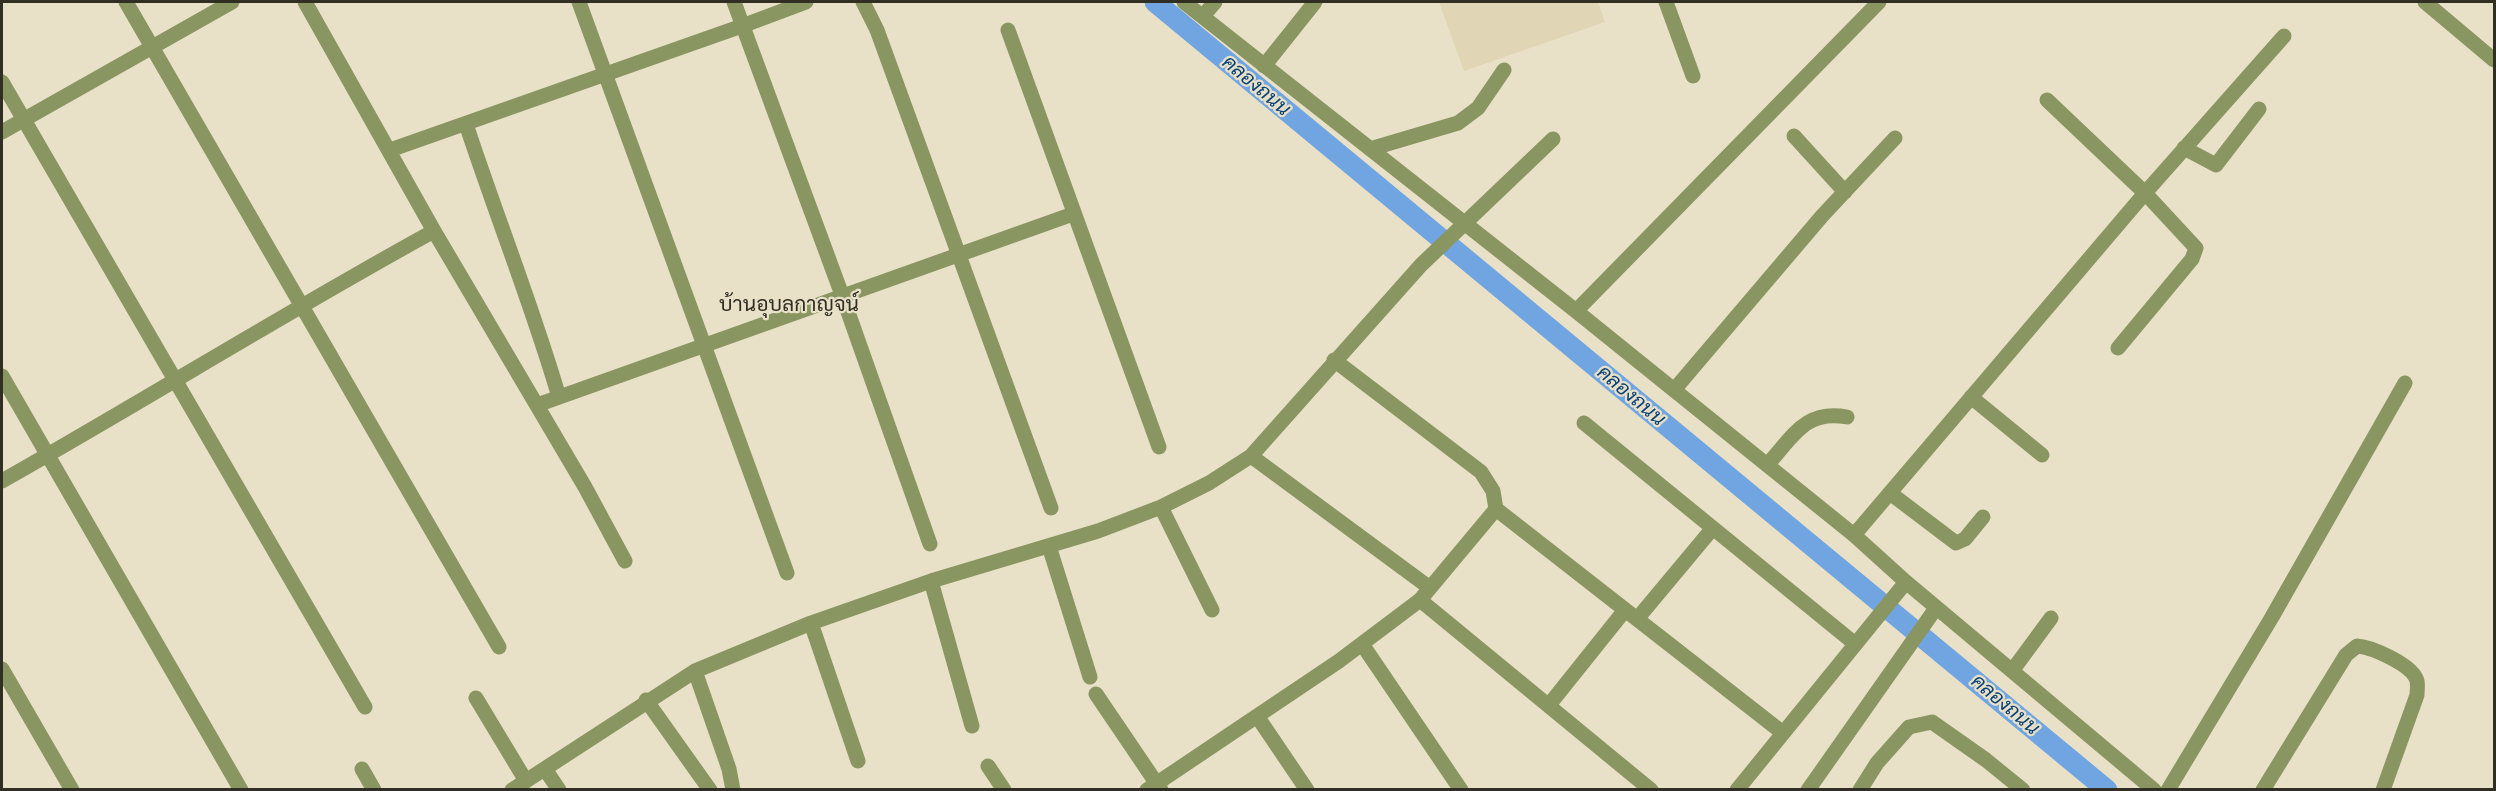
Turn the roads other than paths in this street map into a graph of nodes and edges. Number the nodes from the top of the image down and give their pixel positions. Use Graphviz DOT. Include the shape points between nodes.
graph roads {
  1 [pos="126,2"];
  2 [pos="232,2"];
  3 [pos="305,2"];
  4 [pos="579,2"];
  5 [pos="734,2"];
  6 [pos="806,2"];
  7 [pos="863,2"];
  8 [pos="1184,2"];
  9 [pos="1215,2"];
  10 [pos="1315,2"];
  11 [pos="1665,2"];
  12 [pos="1879,2"];
  13 [pos="2425,2"];
  14 [pos="1203,16"];
  15 [pos="742,26"];
  16 [pos="1008,30"];
  17 [pos="2284,36"];
  18 [pos="152,47"];
  19 [pos="2494,60"];
  20 [pos="1264,66"];
  21 [pos="1504,70"];
  22 [pos="605,75"];
  23 [pos="1693,76"];
  24 [pos="2,82"];
  25 [pos="2047,100"];
  26 [pos="2259,109"];
  27 [pos="23,118"];
  28 [pos="466,124"];
  29 [pos="2,132"];
  30 [pos="1794,136"];
  31 [pos="1895,138"];
  32 [pos="1553,139"];
  33 [pos="2184,148"];
  34 [pos="1370,149"];
  35 [pos="390,150"];
  36 [pos="1845,192"];
  37 [pos="2145,193"];
  38 [pos="1073,214"];
  39 [pos="1457,229"];
  40 [pos="434,231"];
  41 [pos="958,254"];
  42 [pos="843,295"];
  43 [pos="301,304"];
  44 [pos="1576,311"];
  45 [pos="703,348"];
  46 [pos="2118,348"];
  47 [pos="1334,360"];
  48 [pos="2,376"];
  49 [pos="174,382"];
  50 [pos="2405,383"];
  51 [pos="1674,390"];
  52 [pos="559,397"];
  53 [pos="1971,397"];
  54 [pos="537,405"];
  55 [pos="1847,417"];
  56 [pos="1584,423"];
  57 [pos="1159,447"];
  58 [pos="47,455"];
  59 [pos="2042,455"];
  60 [pos="1251,456"];
  61 [pos="1767,465"];
  62 [pos="2,481"];
  63 [pos="1890,493"];
  64 [pos="1161,507"];
  65 [pos="1051,508"];
  66 [pos="1496,509"];
  67 [pos="1983,517"];
  68 [pos="1713,528"];
  69 [pos="1854,535"];
  70 [pos="930,544"];
  71 [pos="1049,546"];
  72 [pos="625,561"];
  73 [pos="787,573"];
  74 [pos="931,581"];
  75 [pos="1430,588"];
  76 [pos="1901,588"];
  77 [pos="1420,600"];
  78 [pos="1936,609"];
  79 [pos="1212,610"];
  80 [pos="1631,615"];
  81 [pos="2051,618"];
  82 [pos="811,623"];
  83 [pos="1858,639"];
  84 [pos="1362,644"];
  85 [pos="500,647"];
  86 [pos="2,669"];
  87 [pos="695,671"];
  88 [pos="2012,671"];
  89 [pos="1090,676"];
  90 [pos="1096,694"];
  91 [pos="476,698"];
  92 [pos="646,700"];
  93 [pos="1548,705"];
  94 [pos="365,707"];
  95 [pos="1257,716"];
  96 [pos="972,726"];
  97 [pos="1782,733"];
  98 [pos="858,761"];
  99 [pos="988,766"];
  100 [pos="545,769"];
  101 [pos="362,770"];
  102 [pos="526,781"];
  103 [pos="1155,787"];
  104 [pos="72,789"];
  105 [pos="241,789"];
  106 [pos="374,789"];
  107 [pos="512,789"];
  108 [pos="559,789"];
  109 [pos="710,789"];
  110 [pos="733,789"];
  111 [pos="1004,789"];
  112 [pos="1307,789"];
  113 [pos="1461,789"];
  114 [pos="1651,789"];
  115 [pos="1737,789"];
  116 [pos="1808,789"];
  117 [pos="1860,789"];
  118 [pos="2023,789"];
  119 [pos="2154,789"];
  120 [pos="2168,789"];
  121 [pos="2263,789"];
  122 [pos="2383,789"];
  1 -- 18 [label="street"];
  2 -- 18 [label="street"];
  3 -- 35 [label="street"];
  4 -- 22 [label="street"];
  5 -- 15 [label="street"];
  6 -- 15 [label="street"];
  7 -- 41 [label="street" via="877,30"];
  8 -- 14 [label="street"];
  9 -- 14 [label="street"];
  10 -- 20 [label="street"];
  11 -- 23 [label="street"];
  12 -- 44 [label="street"];
  13 -- 19 [label="street"];
  14 -- 20 [label="street"];
  15 -- 22 [label="street"];
  15 -- 42 [label="street"];
  16 -- 38 [label="street"];
  17 -- 33 [label="street"];
  18 -- 27 [label="street"];
  18 -- 43 [label="street"];
  20 -- 34 [label="street"];
  21 -- 34 [label="street" via="1478,108 1458,123"];
  22 -- 28 [label="street"];
  22 -- 45 [label="street"];
  24 -- 27 [label="street"];
  25 -- 37 [label="street"];
  26 -- 33 [label="street" via="2216,165"];
  27 -- 29 [label="street"];
  27 -- 49 [label="street"];
  28 -- 35 [label="street"];
  28 -- 52 [label="street" via="506,246 542,337"];
  30 -- 36 [label="street"];
  31 -- 36 [label="street"];
  32 -- 39 [label="street"];
  33 -- 37 [label="street"];
  34 -- 39 [label="street"];
  35 -- 40 [label="street"];
  36 -- 51 [label="street"];
  37 -- 46 [label="street" via="2196,248 2192,259"];
  37 -- 53 [label="street"];
  38 -- 41 [label="street"];
  38 -- 57 [label="street"];
  39 -- 44 [label="street"];
  39 -- 47 [label="street"];
  40 -- 43 [label="street"];
  40 -- 54 [label="street"];
  41 -- 42 [label="street"];
  41 -- 65 [label="street"];
  42 -- 45 [label="street"];
  42 -- 70 [label="street"];
  43 -- 49 [label="street"];
  43 -- 85 [label="street"];
  44 -- 51 [label="street"];
  45 -- 52 [label="street"];
  45 -- 73 [label="street"];
  47 -- 60 [label="street"];
  47 -- 66 [label="street" via="1481,472 1493,491"];
  48 -- 58 [label="street"];
  49 -- 58 [label="street"];
  49 -- 94 [label="street"];
  50 -- 120 [label="street"];
  51 -- 61 [label="street"];
  52 -- 54 [label="street"];
  53 -- 59 [label="street"];
  53 -- 63 [label="street"];
  54 -- 72 [label="street"];
  55 -- 61 [label="street" via="1830,414 1806,423"];
  56 -- 68 [label="street"];
  58 -- 62 [label="street"];
  58 -- 105 [label="street"];
  60 -- 64 [label="street"];
  60 -- 75 [label="street"];
  61 -- 69 [label="street"];
  63 -- 67 [label="street" via="1956,543 1965,539"];
  63 -- 69 [label="street"];
  64 -- 71 [label="street"];
  64 -- 79 [label="street"];
  66 -- 75 [label="street"];
  66 -- 80 [label="street"];
  68 -- 80 [label="street"];
  68 -- 83 [label="street"];
  69 -- 76 [label="street"];
  71 -- 74 [label="street"];
  71 -- 89 [label="street"];
  74 -- 82 [label="street"];
  74 -- 96 [label="street"];
  75 -- 77 [label="street"];
  76 -- 78 [label="street"];
  76 -- 83 [label="street"];
  77 -- 84 [label="street"];
  77 -- 93 [label="street"];
  78 -- 88 [label="street"];
  78 -- 116 [label="street"];
  80 -- 93 [label="street"];
  80 -- 97 [label="street"];
  81 -- 88 [label="street"];
  82 -- 87 [label="street"];
  82 -- 98 [label="street"];
  83 -- 97 [label="street"];
  84 -- 95 [label="street"];
  84 -- 113 [label="street"];
  86 -- 104 [label="street"];
  87 -- 92 [label="street"];
  87 -- 110 [label="street"];
  88 -- 119 [label="street"];
  90 -- 103 [label="street"];
  91 -- 102 [label="street"];
  92 -- 100 [label="street"];
  92 -- 109 [label="street"];
  93 -- 114 [label="street"];
  95 -- 103 [label="street"];
  95 -- 112 [label="street"];
  97 -- 115 [label="street"];
  99 -- 111 [label="street"];
  100 -- 102 [label="street"];
  100 -- 108 [label="street"];
  101 -- 106 [label="street"];
  102 -- 107 [label="street"];
  117 -- 118 [label="street" via="1909,727 1932,722"];
  121 -- 122 [label="street" via="2346,655 2357,646 2370,647 2412,671 2417,680 2417,695"];
}
